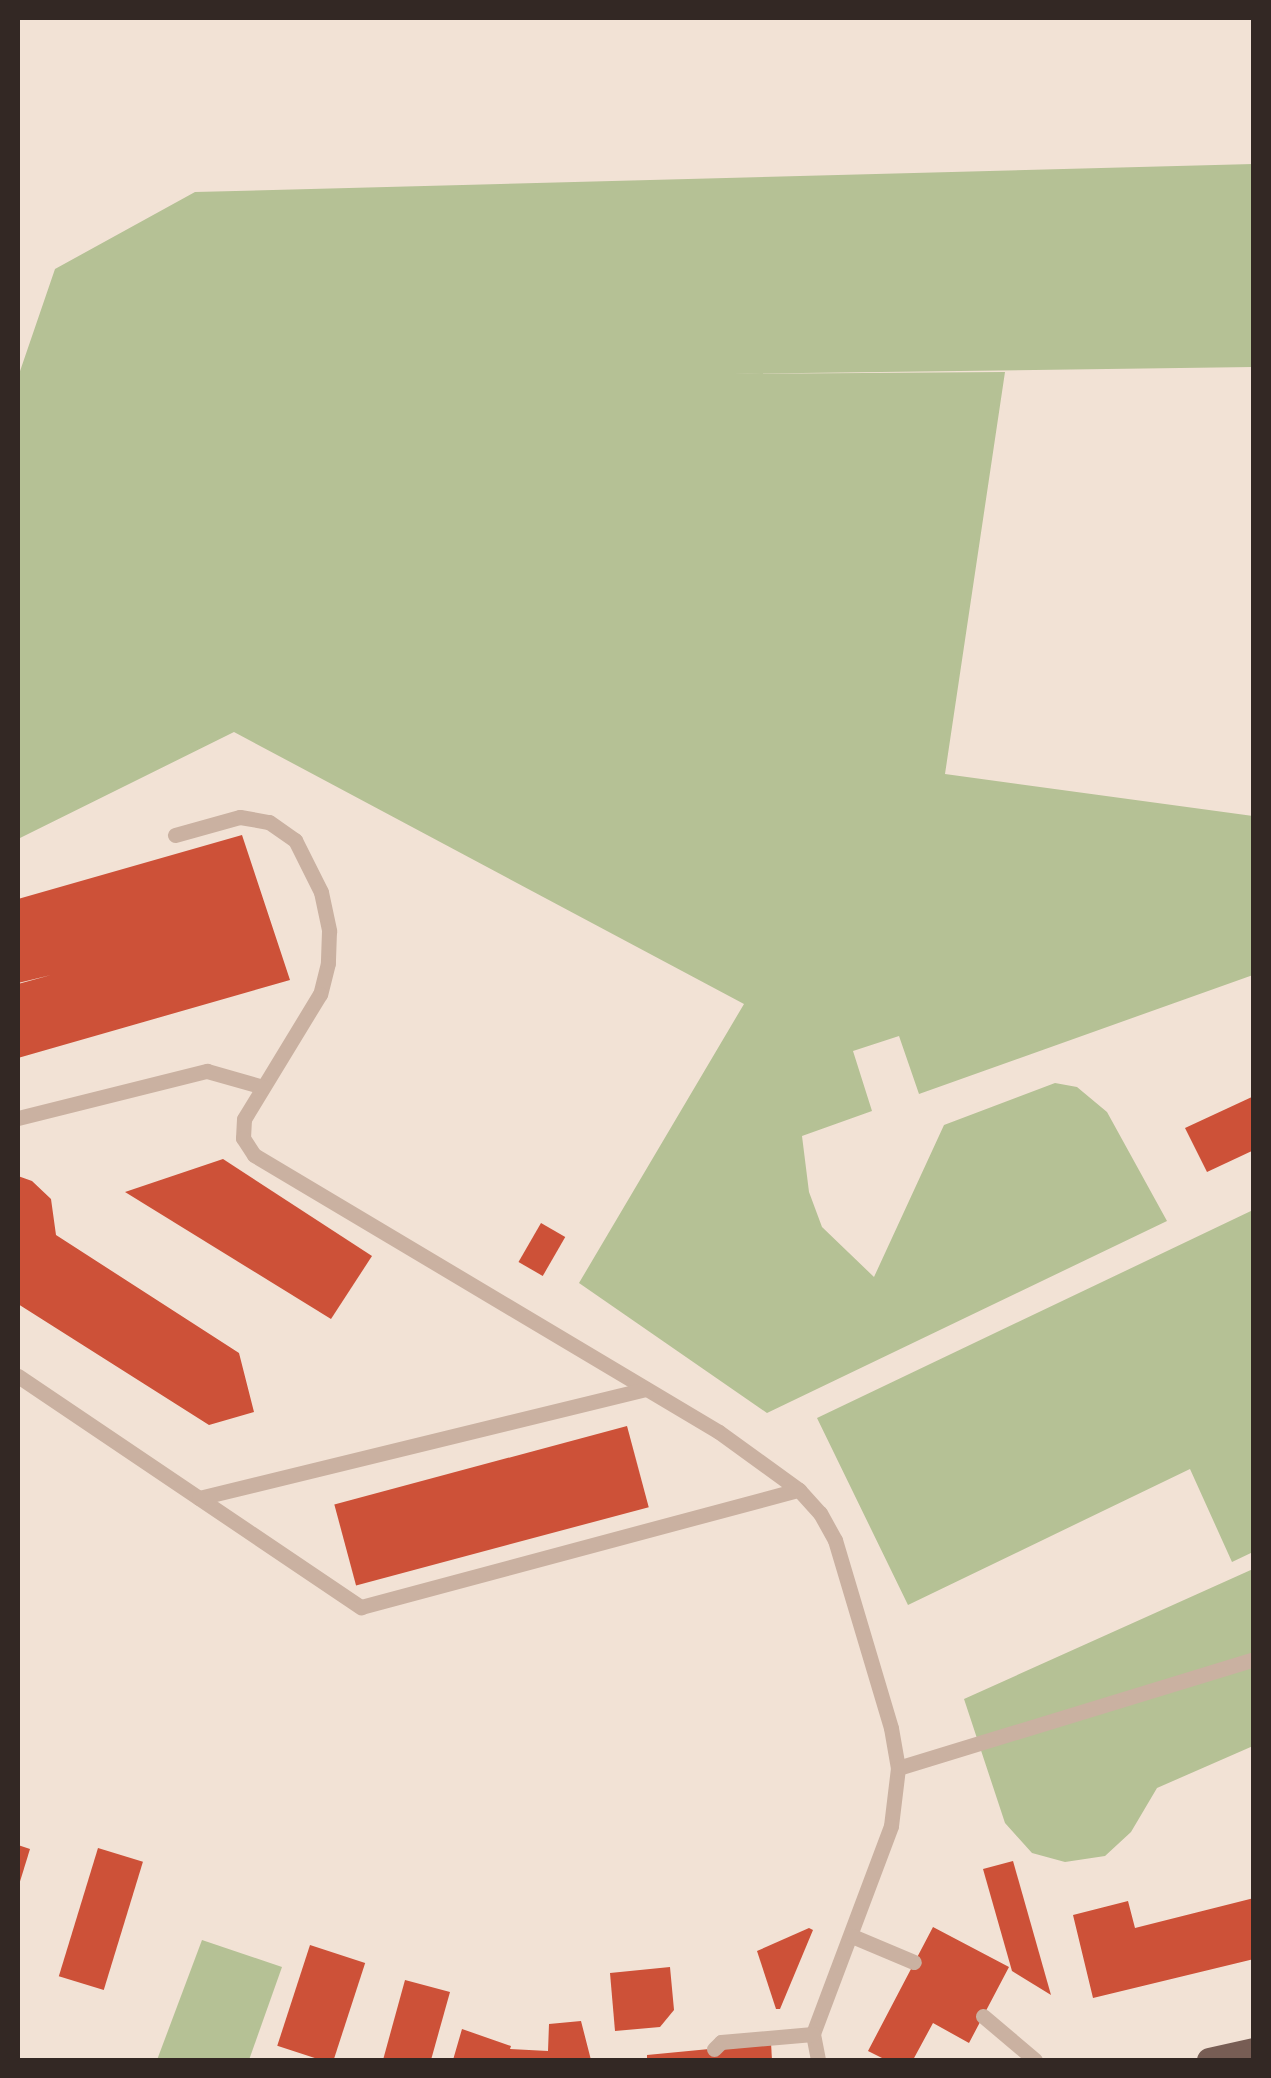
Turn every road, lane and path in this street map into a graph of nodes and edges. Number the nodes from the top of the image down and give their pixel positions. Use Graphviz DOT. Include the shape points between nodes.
graph roads {
  1 [pos="174,835"];
  2 [pos="263,1087"];
  3 [pos="18,1118"];
  4 [pos="18,1376"];
  5 [pos="646,1389"];
  6 [pos="798,1490"];
  7 [pos="199,1498"];
  8 [pos="1254,1658"];
  9 [pos="898,1768"];
  10 [pos="852,1936"];
  11 [pos="914,1962"];
  12 [pos="983,2016"];
  13 [pos="812,2034"];
  14 [pos="714,2048"];
  15 [pos="1254,2050"];
  16 [pos="818,2060"];
  17 [pos="1035,2060"];
  18 [pos="1209,2060"];
  1 -- 2 [label="lane" via="240,818 269,822 295,840 321,892 328,963 320,994"];
  2 -- 3 [label="lane" via="206,1071"];
  2 -- 5 [label="lane" via="244,1119 243,1138 254,1155"];
  4 -- 7 [label="lane"];
  5 -- 6 [label="lane"];
  5 -- 7 [label="lane"];
  6 -- 7 [label="lane" via="362,1607"];
  6 -- 9 [label="lane" via="835,1540"];
  8 -- 9 [label="lane"];
  9 -- 10 [label="lane" via="891,1826"];
  10 -- 11 [label="lane"];
  10 -- 13 [label="lane"];
  12 -- 17 [label="lane"];
  13 -- 14 [label="lane"];
  13 -- 16 [label="lane"];
  15 -- 18 [label="main road"];
}
